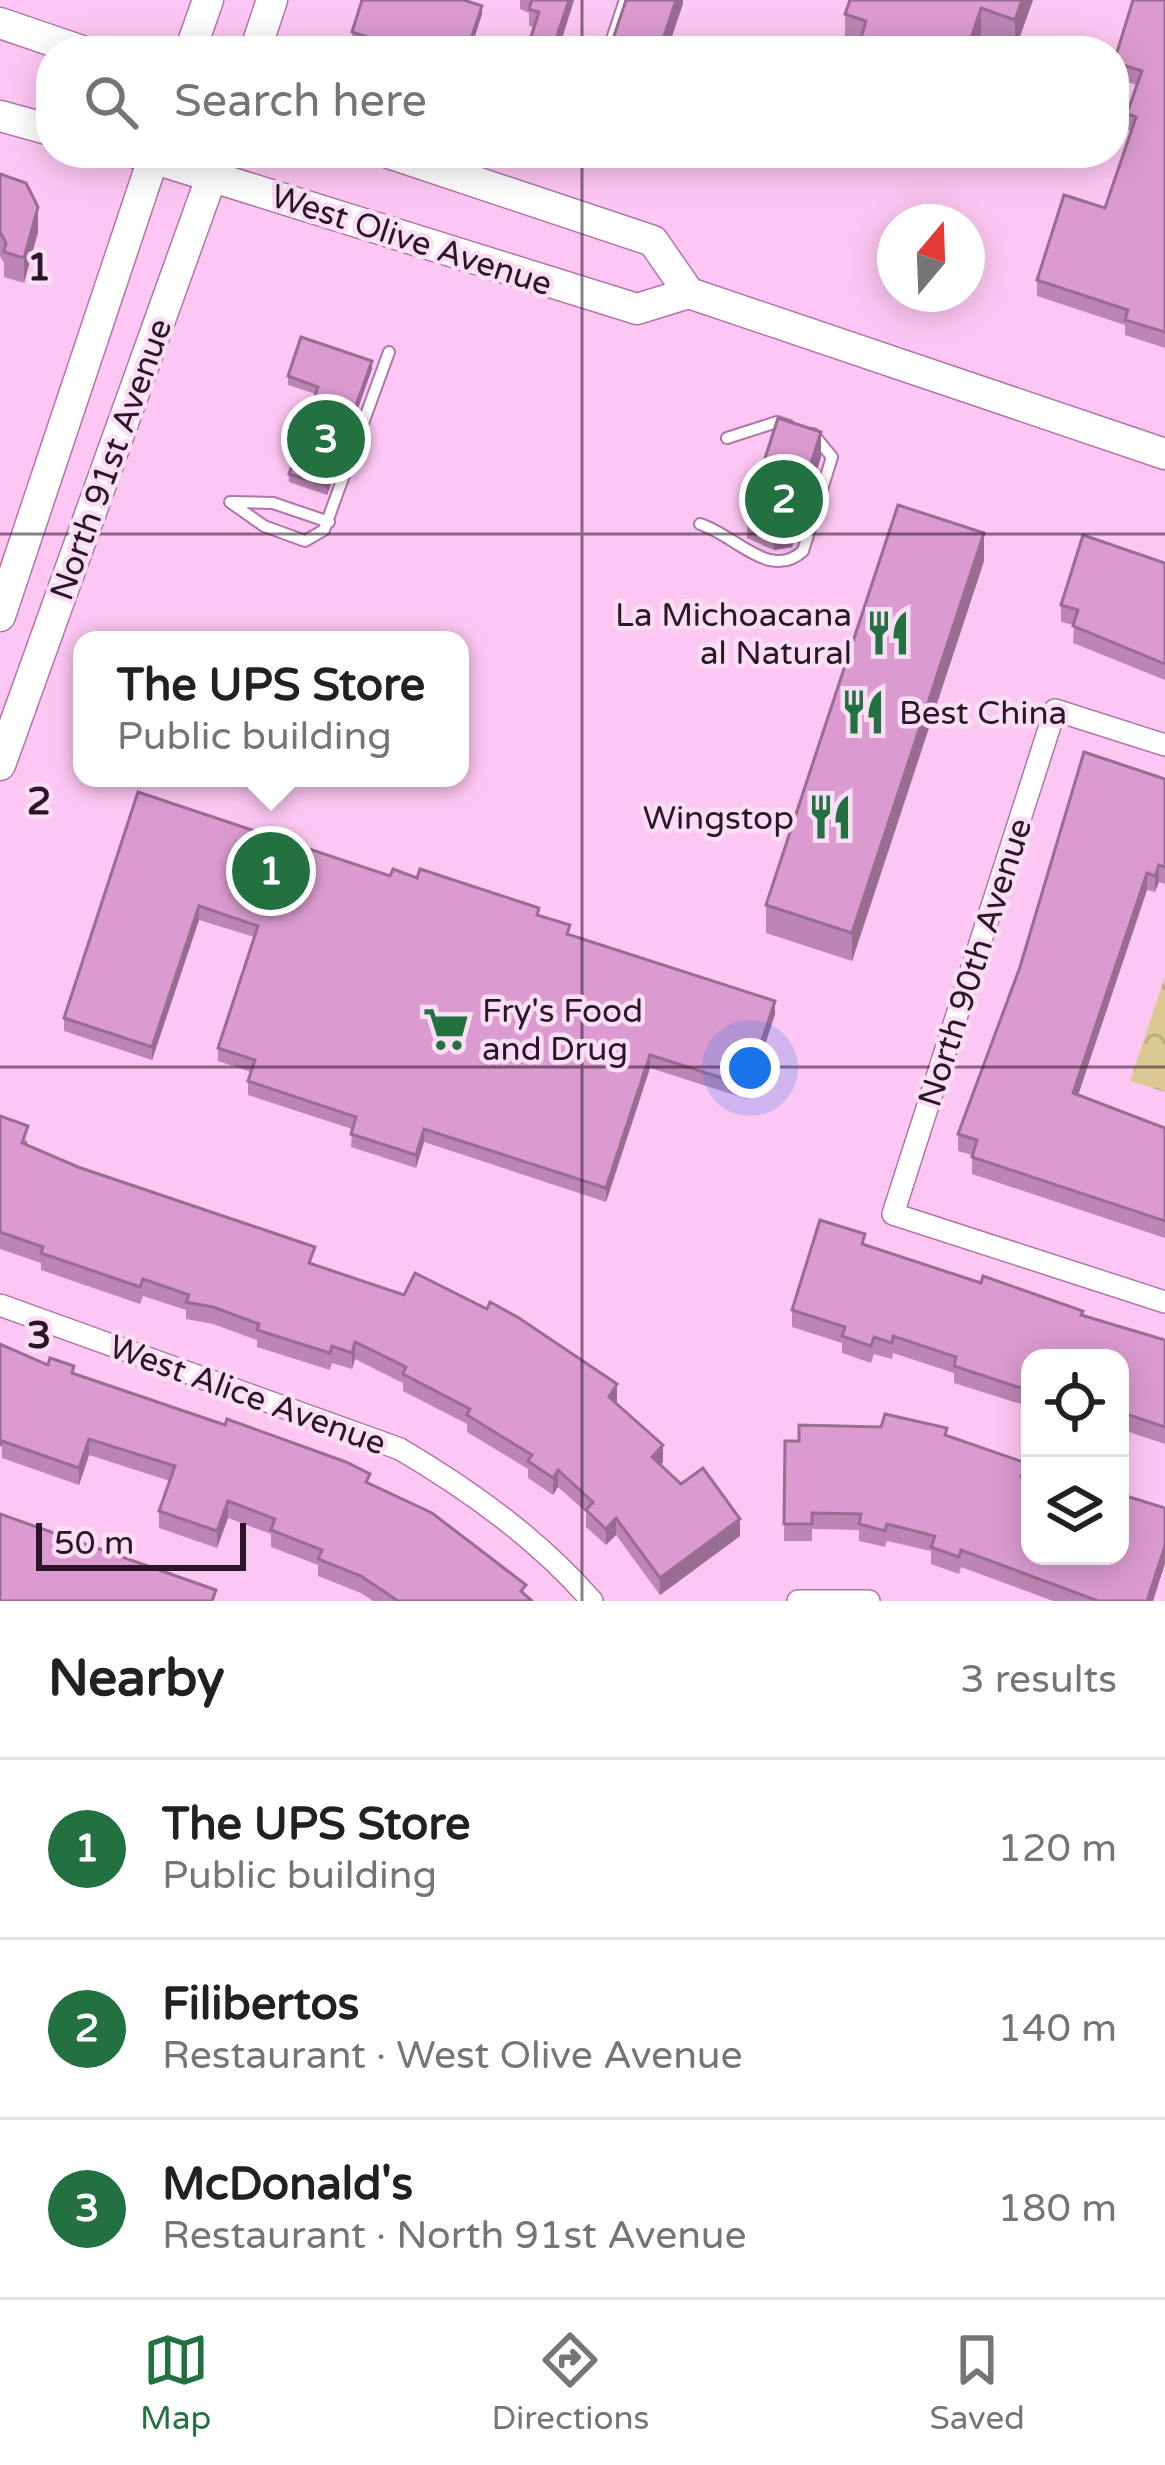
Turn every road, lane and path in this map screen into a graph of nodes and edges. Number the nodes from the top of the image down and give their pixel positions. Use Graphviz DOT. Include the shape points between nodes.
graph roads {
  1 [pos="208,0"];
  2 [pos="272,0"];
  3 [pos="625,0"];
  4 [pos="0,23"];
  5 [pos="38,36"];
  6 [pos="195,36"];
  7 [pos="260,36"];
  8 [pos="613,36"];
  9 [pos="0,116"];
  10 [pos="36,126"];
  11 [pos="144,168"];
  12 [pos="215,168"];
  13 [pos="228,168"];
  14 [pos="434,168"];
  15 [pos="688,293"];
  16 [pos="389,352"];
  17 [pos="727,438"];
  18 [pos="1165,454"];
  19 [pos="328,522"];
  20 [pos="700,524"];
  21 [pos="0,616"];
  22 [pos="1165,745"];
  23 [pos="0,765"];
  24 [pos="1165,1302"];
  25 [pos="0,1305"];
  26 [pos="592,1601"];
  27 [pos="798,1601"];
  28 [pos="869,1601"];
  1 -- 6 [label="main road"];
  2 -- 7 [label="main road"];
  3 -- 8 [label="lane"];
  4 -- 5 [label="main road"];
  9 -- 10 [label="main road"];
  11 -- 21 [label="main road, North 91st Avenue"];
  12 -- 23 [label="main road, North 91st Avenue"];
  13 -- 15 [label="main road, West Olive Avenue" via="637,309"];
  14 -- 15 [label="main road" via="653,241"];
  15 -- 18 [label="main road"];
  16 -- 19 [label="lane"];
  17 -- 20 [label="lane" via="777,422 818,435 830,466 803,551 793,560 756,557 729,533"];
  19 -- 19 [label="lane" via="305,541 230,502 273,503"];
  22 -- 24 [label="street, North 90th Avenue" via="1055,710 893,1214"];
  25 -- 26 [label="street, West Alice Avenue" via="400,1449 515,1528"];
  27 -- 28 [label="street"];
}
